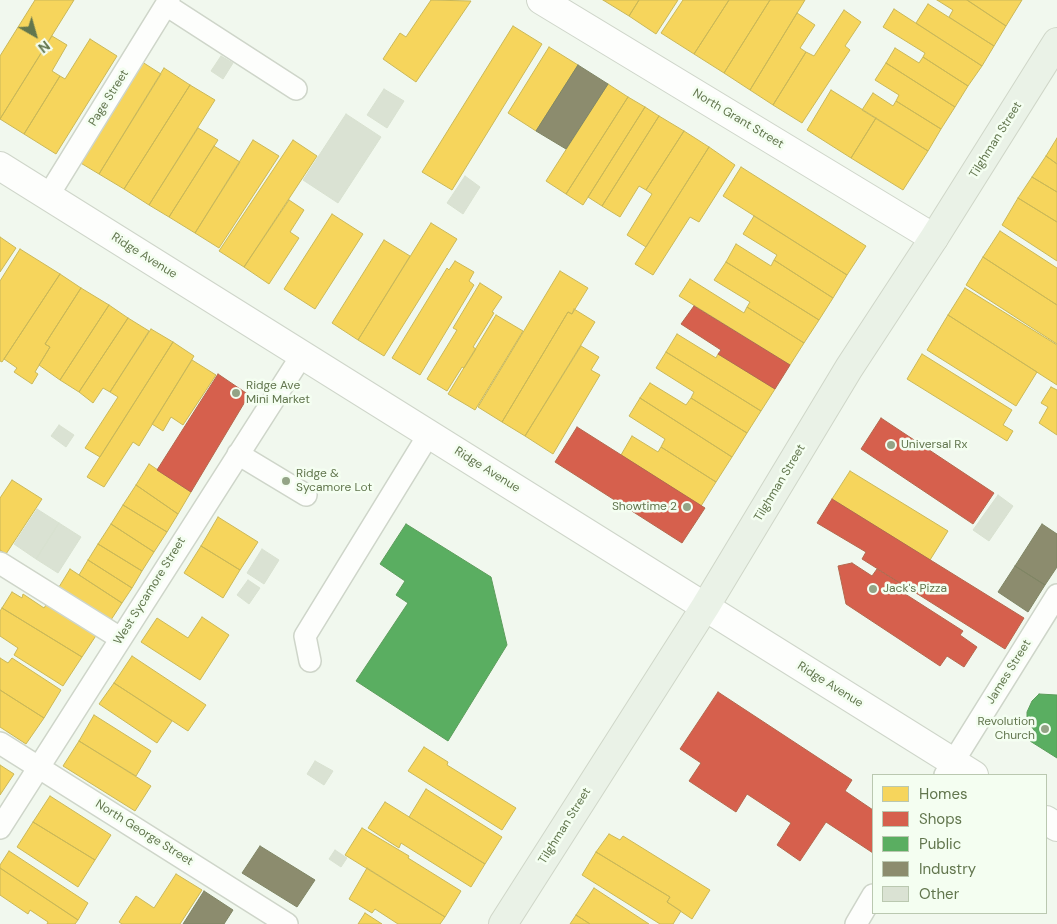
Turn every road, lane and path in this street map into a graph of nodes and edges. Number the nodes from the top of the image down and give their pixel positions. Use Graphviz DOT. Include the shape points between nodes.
graph roads {
  1 [pos="542,0"];
  2 [pos="168,2"];
  3 [pos="1057,42"];
  4 [pos="296,88"];
  5 [pos="0,166"];
  6 [pos="48,196"];
  7 [pos="934,238"];
  8 [pos="302,355"];
  9 [pos="429,434"];
  10 [pos="238,454"];
  11 [pos="306,496"];
  12 [pos="0,563"];
  13 [pos="1057,595"];
  14 [pos="705,607"];
  15 [pos="120,638"];
  16 [pos="310,661"];
  17 [pos="0,743"];
  18 [pos="39,768"];
  19 [pos="957,771"];
  20 [pos="0,828"];
  21 [pos="872,896"];
  22 [pos="287,924"];
  23 [pos="503,924"];
  24 [pos="856,924"];
  1 -- 7 [label="street, North Grant Street"];
  2 -- 4 [label="lane"];
  2 -- 6 [label="lane, Page Street"];
  3 -- 7 [label="main road, Tilghman Street"];
  5 -- 6 [label="street, Ridge Avenue"];
  6 -- 8 [label="street, Ridge Avenue"];
  7 -- 14 [label="main road, Tilghman Street" via="849,368"];
  8 -- 9 [label="street, Ridge Avenue"];
  8 -- 10 [label="lane, West Sycamore Street"];
  9 -- 14 [label="street, Ridge Avenue"];
  9 -- 16 [label="lane" via="304,636"];
  10 -- 11 [label="lane"];
  10 -- 15 [label="lane, West Sycamore Street"];
  12 -- 15 [label="lane"];
  13 -- 19 [label="lane, James Street"];
  14 -- 19 [label="street, Ridge Avenue"];
  14 -- 23 [label="main road, Tilghman Street"];
  15 -- 18 [label="lane, West Sycamore Street"];
  17 -- 18 [label="lane, North George Street"];
  18 -- 20 [label="lane, West Sycamore Street"];
  18 -- 22 [label="lane, North George Street"];
  21 -- 24 [label="lane"];
}
